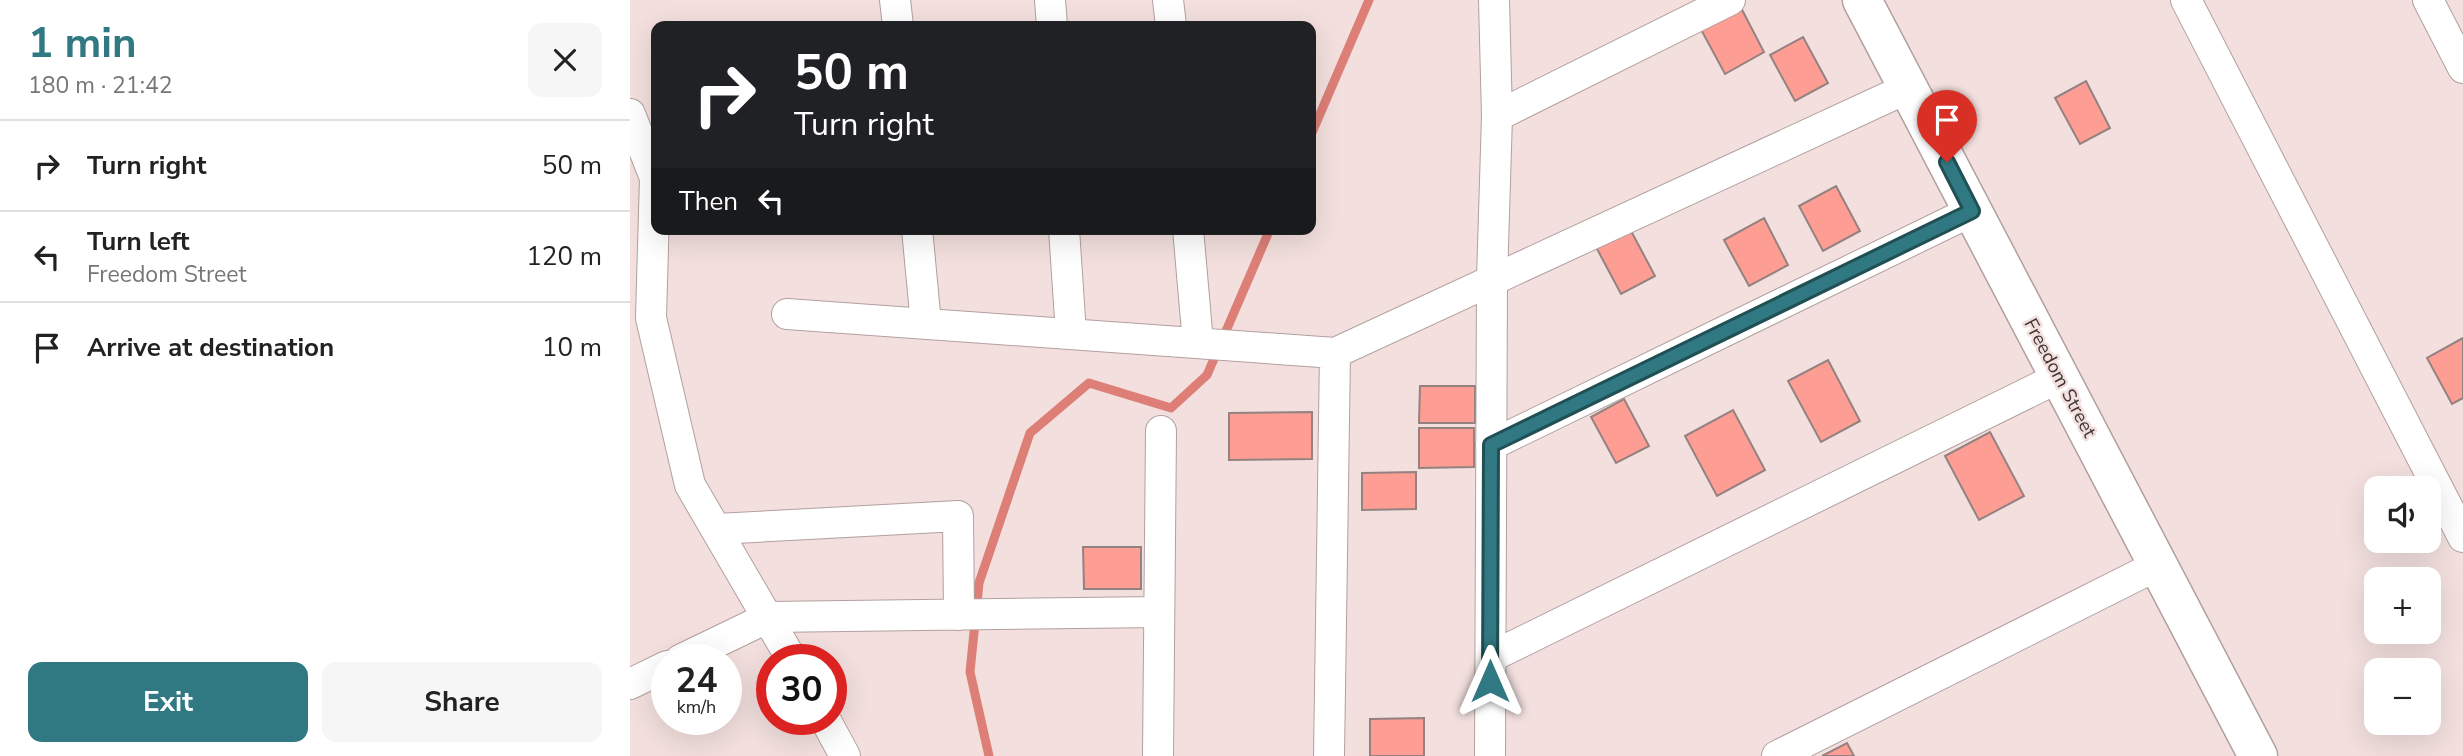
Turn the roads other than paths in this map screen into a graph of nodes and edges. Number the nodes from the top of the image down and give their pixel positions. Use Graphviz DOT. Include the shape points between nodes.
graph roads {
  1 [pos="895,0"];
  2 [pos="1050,0"];
  3 [pos="1168,0"];
  4 [pos="1494,0"];
  5 [pos="1731,0"];
  6 [pos="1862,0"];
  7 [pos="2186,0"];
  8 [pos="2428,0"];
  9 [pos="897,21"];
  10 [pos="1052,21"];
  11 [pos="1170,21"];
  12 [pos="2463,68"];
  13 [pos="1908,88"];
  14 [pos="630,114"];
  15 [pos="1497,116"];
  16 [pos="651,168"];
  17 [pos="1972,211"];
  18 [pos="653,235"];
  19 [pos="918,235"];
  20 [pos="1064,235"];
  21 [pos="1189,235"];
  22 [pos="1492,279"];
  23 [pos="787,314"];
  24 [pos="926,324"];
  25 [pos="1071,334"];
  26 [pos="1198,343"];
  27 [pos="1335,353"];
  28 [pos="2060,377"];
  29 [pos="1161,430"];
  30 [pos="1491,445"];
  31 [pos="717,529"];
  32 [pos="2463,537"];
  33 [pos="2158,565"];
  34 [pos="1159,612"];
  35 [pos="959,615"];
  36 [pos="769,617"];
  37 [pos="713,644"];
  38 [pos="783,644"];
  39 [pos="1490,657"];
  40 [pos="651,674"];
  41 [pos="630,684"];
  42 [pos="834,735"];
  43 [pos="845,756"];
  44 [pos="1158,756"];
  45 [pos="1329,756"];
  46 [pos="1490,756"];
  47 [pos="1777,756"];
  48 [pos="2258,756"];
  1 -- 9 [label="street"];
  2 -- 10 [label="street"];
  3 -- 11 [label="street"];
  4 -- 15 [label="street"];
  5 -- 15 [label="street"];
  6 -- 13 [label="street, Freedom Street"];
  7 -- 32 [label="street"];
  8 -- 12 [label="street"];
  13 -- 17 [label="street, Freedom Street"];
  13 -- 22 [label="street"];
  14 -- 16 [label="street"];
  15 -- 22 [label="street"];
  17 -- 28 [label="street, Freedom Street"];
  17 -- 30 [label="street"];
  18 -- 31 [label="street" via="651,318 690,485"];
  19 -- 24 [label="street"];
  20 -- 25 [label="street"];
  21 -- 26 [label="street"];
  22 -- 27 [label="street"];
  22 -- 30 [label="street"];
  23 -- 24 [label="street"];
  24 -- 25 [label="street"];
  25 -- 26 [label="street"];
  26 -- 27 [label="street"];
  27 -- 45 [label="street"];
  28 -- 33 [label="street, Freedom Street"];
  28 -- 39 [label="street"];
  29 -- 34 [label="street"];
  30 -- 39 [label="street"];
  31 -- 35 [label="street" via="958,516"];
  31 -- 36 [label="street"];
  33 -- 47 [label="street"];
  33 -- 48 [label="street, Freedom Street"];
  34 -- 35 [label="street"];
  34 -- 44 [label="street"];
  35 -- 36 [label="street"];
  36 -- 37 [label="street"];
  36 -- 38 [label="street"];
  39 -- 46 [label="street"];
  40 -- 41 [label="street"];
  42 -- 43 [label="street"];
}
